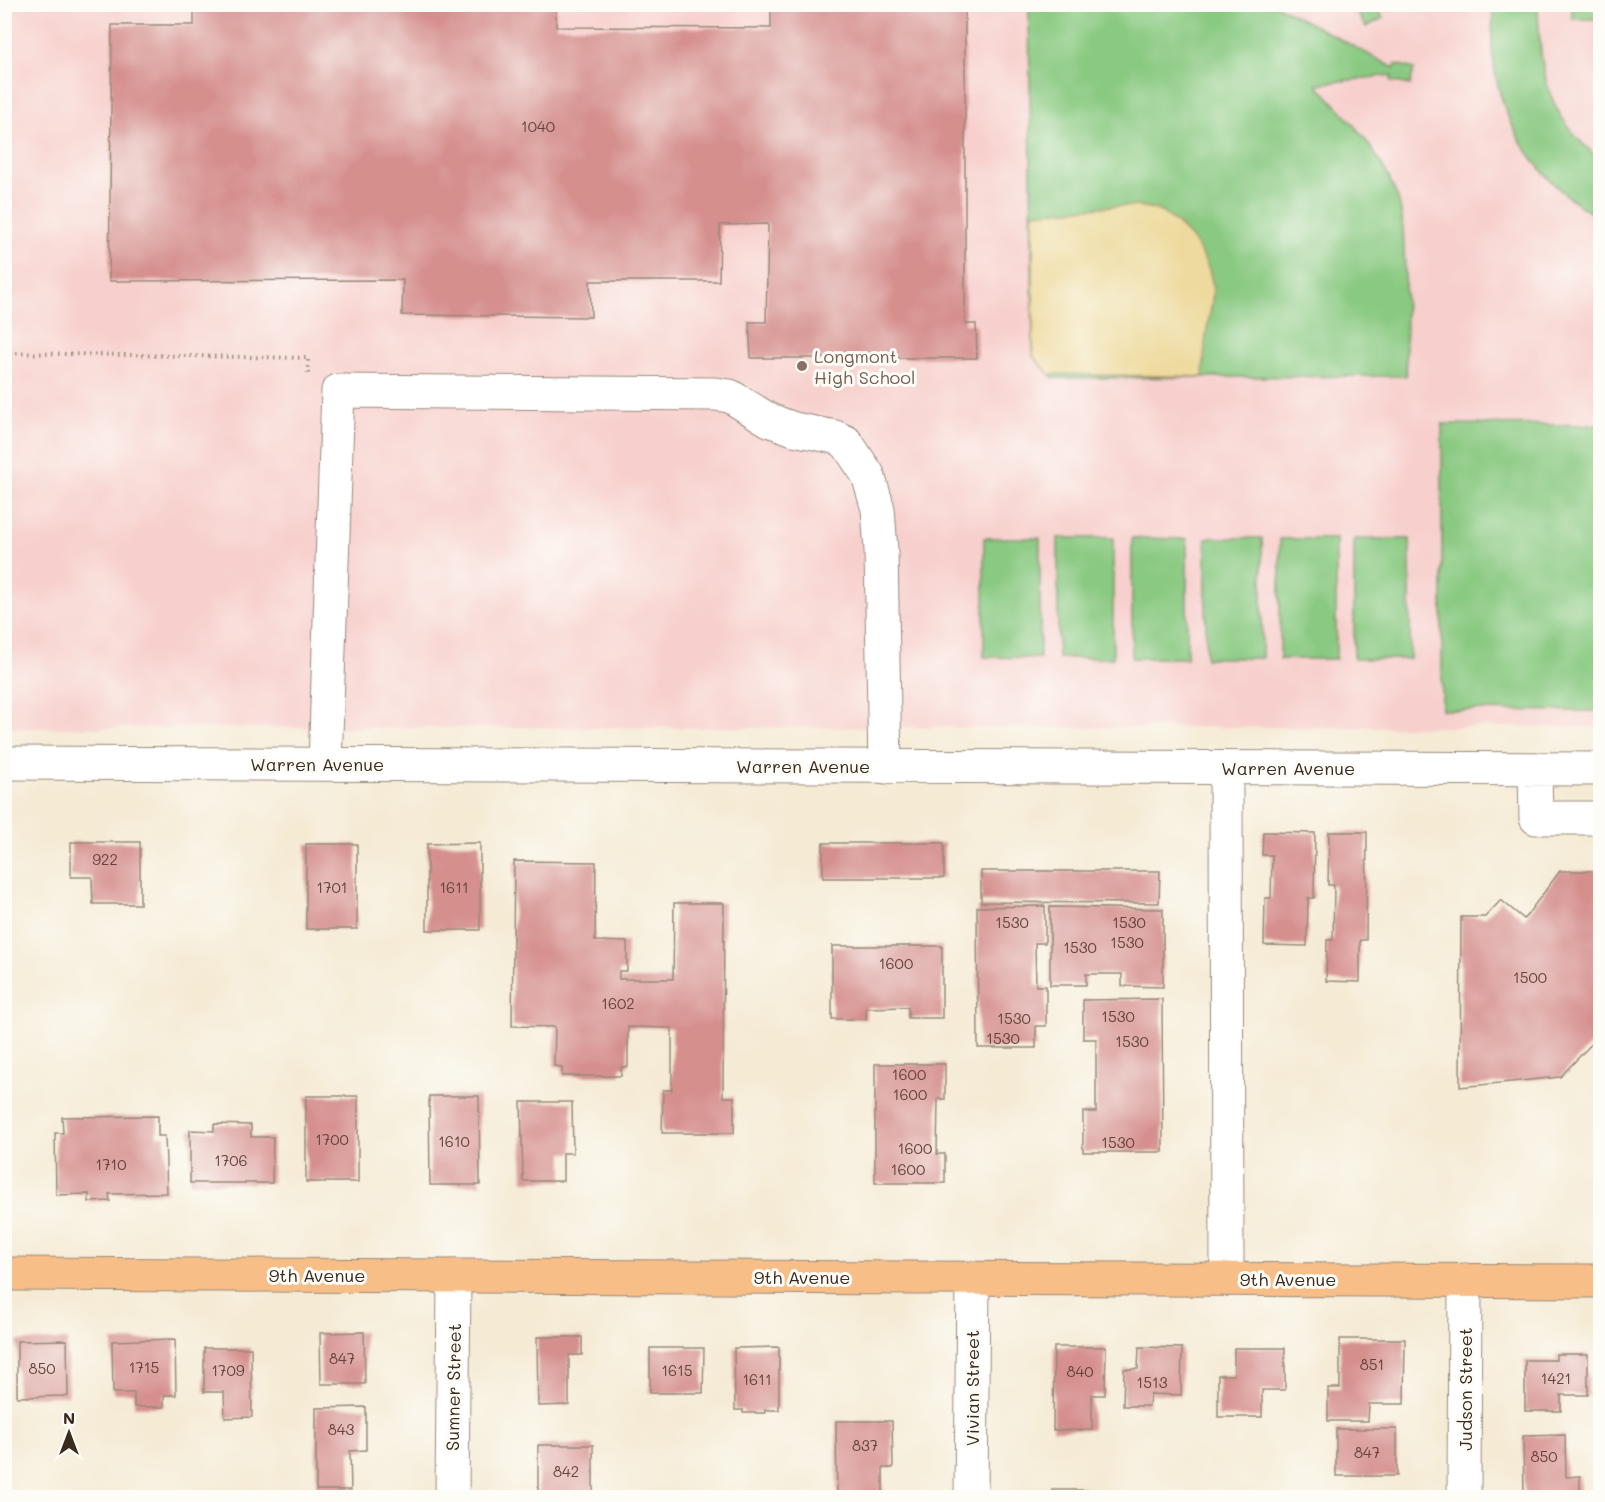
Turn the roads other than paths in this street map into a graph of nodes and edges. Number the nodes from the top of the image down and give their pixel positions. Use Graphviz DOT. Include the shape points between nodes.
graph roads {
  1 [pos="4,763"];
  2 [pos="326,764"];
  3 [pos="885,766"];
  4 [pos="1226,768"];
  5 [pos="1535,769"];
  6 [pos="1600,769"];
  7 [pos="1600,818"];
  8 [pos="4,1274"];
  9 [pos="454,1276"];
  10 [pos="973,1278"];
  11 [pos="1227,1279"];
  12 [pos="1465,1280"];
  13 [pos="1600,1281"];
  14 [pos="452,1497"];
  15 [pos="971,1497"];
  16 [pos="1464,1497"];
  1 -- 2 [label="street, Warren Avenue"];
  2 -- 3 [label="street, Warren Avenue"];
  2 -- 3 [label="street" via="338,391 730,396 769,420 846,442 868,475 879,508"];
  3 -- 4 [label="street, Warren Avenue"];
  4 -- 5 [label="street, Warren Avenue"];
  4 -- 11 [label="street"];
  5 -- 6 [label="street, Warren Avenue"];
  5 -- 7 [label="street" via="1536,818"];
  8 -- 9 [label="main road, 9th Avenue"];
  9 -- 10 [label="main road, 9th Avenue"];
  9 -- 14 [label="street, Sumner Street"];
  10 -- 11 [label="main road, 9th Avenue"];
  10 -- 15 [label="street, Vivian Street"];
  11 -- 12 [label="main road, 9th Avenue"];
  12 -- 13 [label="main road, 9th Avenue"];
  12 -- 16 [label="street, Judson Street"];
}
